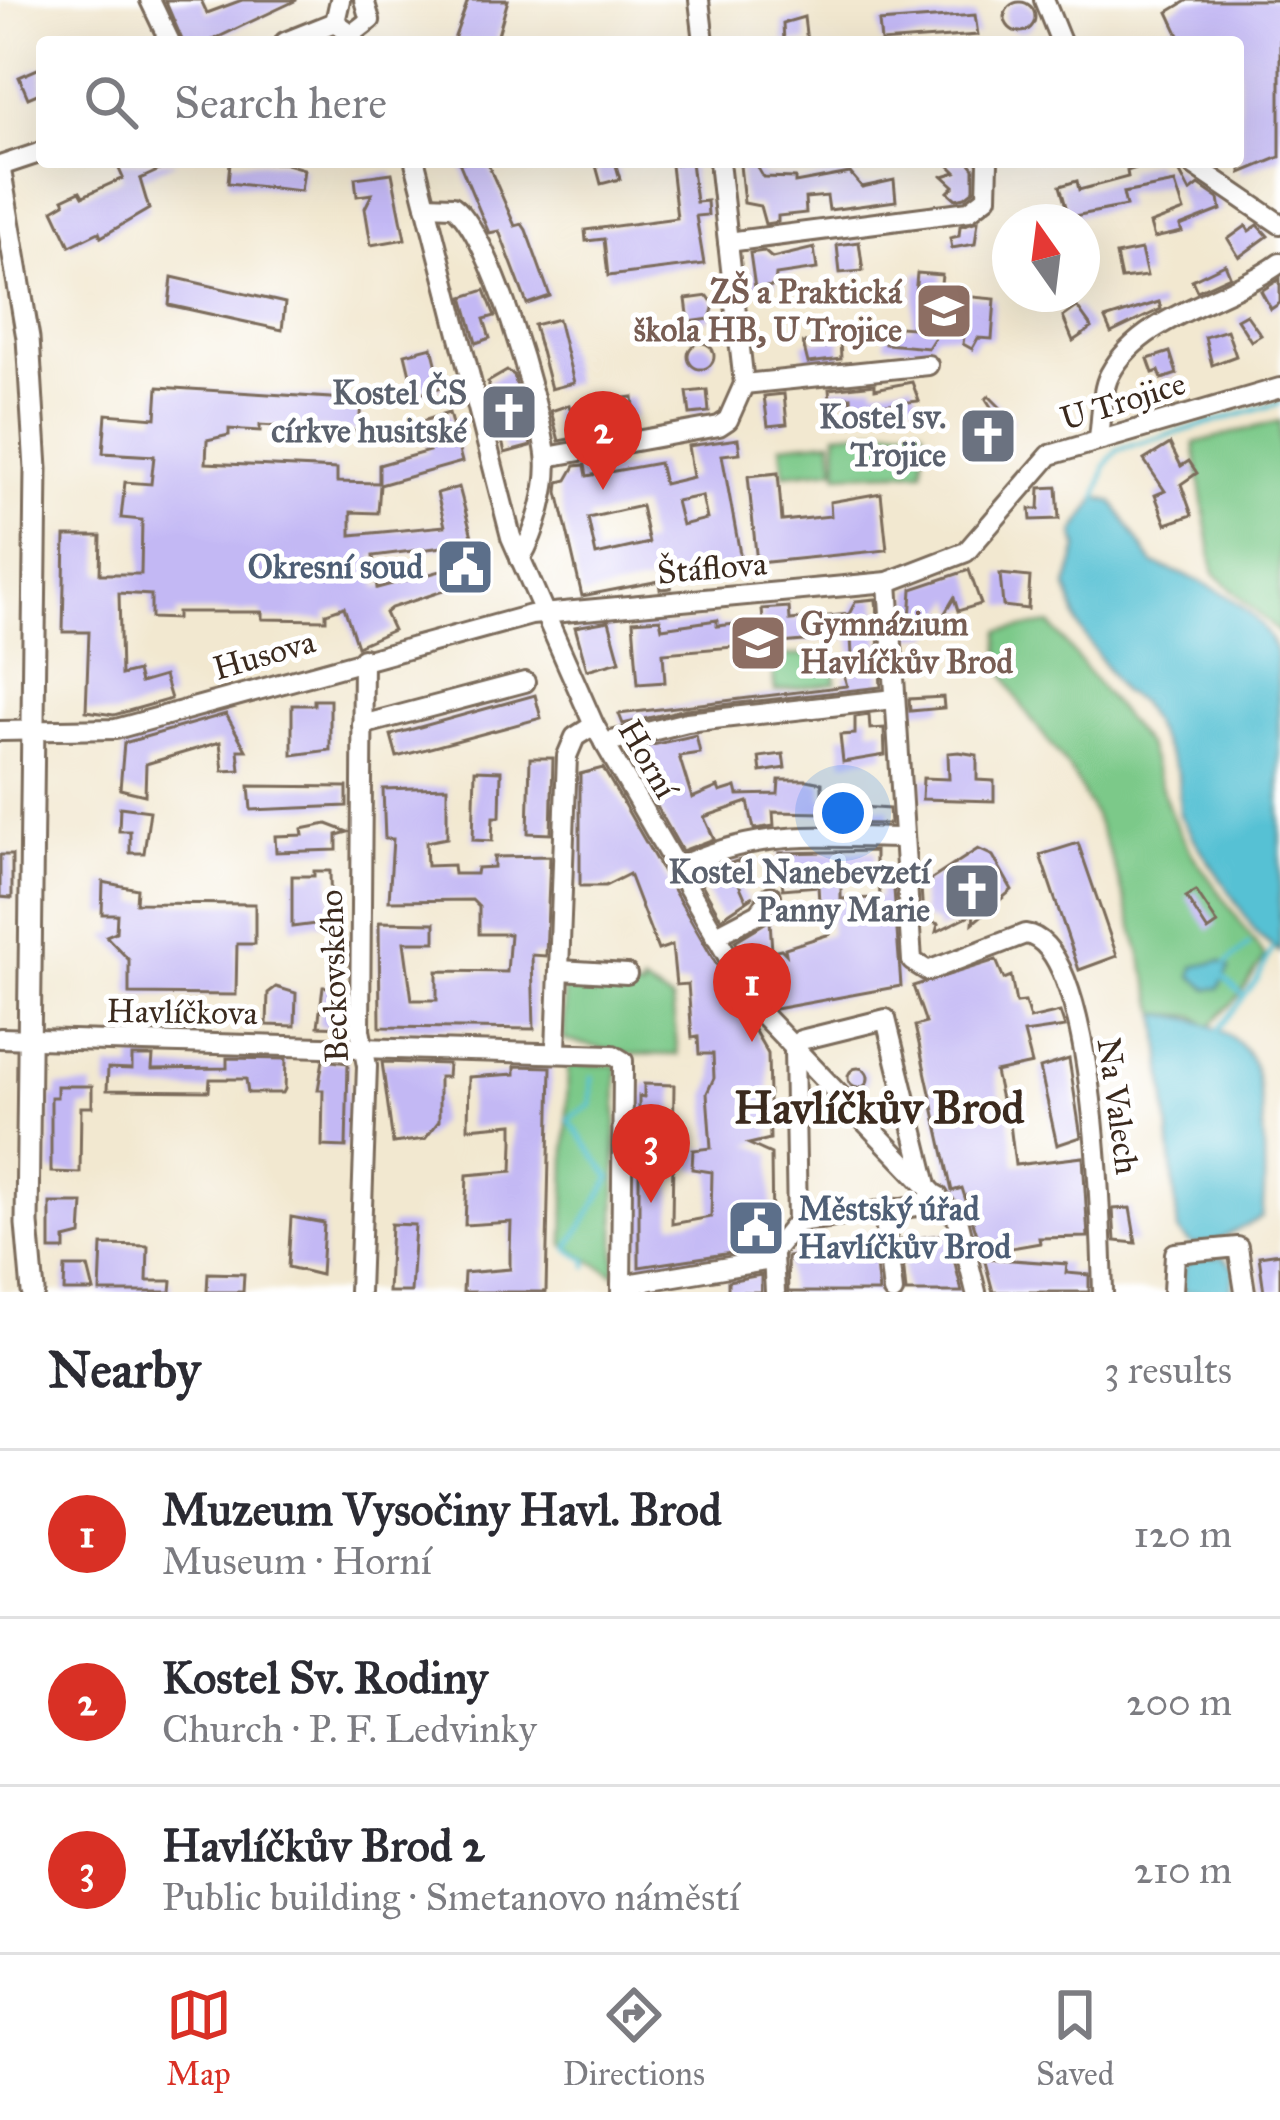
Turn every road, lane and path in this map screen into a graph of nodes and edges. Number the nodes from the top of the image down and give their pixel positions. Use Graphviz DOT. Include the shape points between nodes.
graph roads {
  1 [pos="150,0"];
  2 [pos="340,0"];
  3 [pos="699,0"];
  4 [pos="1044,0"];
  5 [pos="367,1"];
  6 [pos="334,22"];
  7 [pos="167,36"];
  8 [pos="300,36"];
  9 [pos="369,36"];
  10 [pos="703,36"];
  11 [pos="1059,36"];
  12 [pos="36,154"];
  13 [pos="417,168"];
  14 [pos="720,168"];
  15 [pos="988,168"];
  16 [pos="1199,168"];
  17 [pos="0,169"];
  18 [pos="426,205"];
  19 [pos="1280,224"];
  20 [pos="728,242"];
  21 [pos="1280,263"];
  22 [pos="928,365"];
  23 [pos="744,384"];
  24 [pos="1280,388"];
  25 [pos="1099,438"];
  26 [pos="547,458"];
  27 [pos="520,560"];
  28 [pos="888,582"];
  29 [pos="542,613"];
  30 [pos="363,658"];
  31 [pos="525,682"];
  32 [pos="894,699"];
  33 [pos="362,725"];
  34 [pos="593,725"];
  35 [pos="0,731"];
  36 [pos="33,732"];
  37 [pos="604,743"];
  38 [pos="902,838"];
  39 [pos="676,868"];
  40 [pos="771,896"];
  41 [pos="715,936"];
  42 [pos="560,970"];
  43 [pos="627,974"];
  44 [pos="0,1039"];
  45 [pos="28,1039"];
  46 [pos="363,1046"];
  47 [pos="794,1048"];
  48 [pos="556,1050"];
  49 [pos="932,1190"];
  50 [pos="884,1212"];
  51 [pos="797,1222"];
  52 [pos="773,1256"];
  53 [pos="621,1288"];
  54 [pos="33,1292"];
  55 [pos="359,1292"];
  56 [pos="775,1292"];
  57 [pos="893,1292"];
  58 [pos="976,1292"];
  59 [pos="1103,1292"];
  60 [pos="1173,1292"];
  61 [pos="1245,1292"];
  1 -- 7 [label="street"];
  2 -- 6 [label="street"];
  3 -- 10 [label="street"];
  4 -- 11 [label="street"];
  5 -- 9 [label="street"];
  6 -- 8 [label="street"];
  6 -- 9 [label="street"];
  12 -- 17 [label="street"];
  13 -- 18 [label="street, Horní"];
  14 -- 20 [label="street"];
  15 -- 20 [label="street" via="987,197 969,211"];
  16 -- 19 [label="street"];
  17 -- 36 [label="main road" via="33,393"];
  18 -- 26 [label="street" via="453,206 483,245"];
  18 -- 27 [label="street, Horní"];
  20 -- 23 [label="street"];
  21 -- 25 [label="street" via="1149,331 1108,377"];
  22 -- 23 [label="street"];
  23 -- 26 [label="street" via="719,426"];
  24 -- 25 [label="street, U Trojice"];
  25 -- 28 [label="street, U Trojice" via="1045,460 966,553"];
  26 -- 27 [label="street" via="533,538"];
  27 -- 29 [label="street, Horní"];
  28 -- 29 [label="street, Štáflova"];
  28 -- 32 [label="street"];
  29 -- 30 [label="street, Husova"];
  29 -- 34 [label="street, Horní"];
  30 -- 33 [label="street, Beckovského"];
  30 -- 36 [label="street, Husova" via="116,729"];
  31 -- 33 [label="street"];
  32 -- 37 [label="street" via="687,722"];
  32 -- 38 [label="street"];
  33 -- 46 [label="street, Beckovského"];
  34 -- 37 [label="street, Horní"];
  34 -- 42 [label="street" via="574,736 567,756"];
  35 -- 36 [label="street, Husova"];
  36 -- 45 [label="main road"];
  37 -- 39 [label="street, Horní"];
  38 -- 39 [label="street" via="758,839"];
  38 -- 59 [label="street, Na Valech" via="912,961 928,971 1015,937 1039,938 1062,972 1095,1111"];
  39 -- 41 [label="street, Horní"];
  40 -- 41 [label="street" via="759,914"];
  41 -- 47 [label="street, Horní" via="760,1012"];
  42 -- 43 [label="street"];
  42 -- 48 [label="street"];
  44 -- 45 [label="street, Havlíčkova"];
  45 -- 46 [label="street, Havlíčkova"];
  45 -- 54 [label="main road"];
  46 -- 48 [label="street, Havlíčkova"];
  46 -- 55 [label="street, Beckovského"];
  47 -- 49 [label="street, Horní"];
  47 -- 49 [label="street" via="808,1036 886,1019"];
  47 -- 51 [label="street"];
  48 -- 53 [label="street, Havlíčkova" via="622,1061"];
  49 -- 50 [label="street" via="917,1206"];
  49 -- 58 [label="street" via="963,1227"];
  50 -- 51 [label="street"];
  50 -- 57 [label="street"];
  51 -- 52 [label="street"];
  52 -- 53 [label="street"];
  52 -- 56 [label="street"];
  60 -- 61 [label="street" via="1175,1253 1238,1247"];
}
